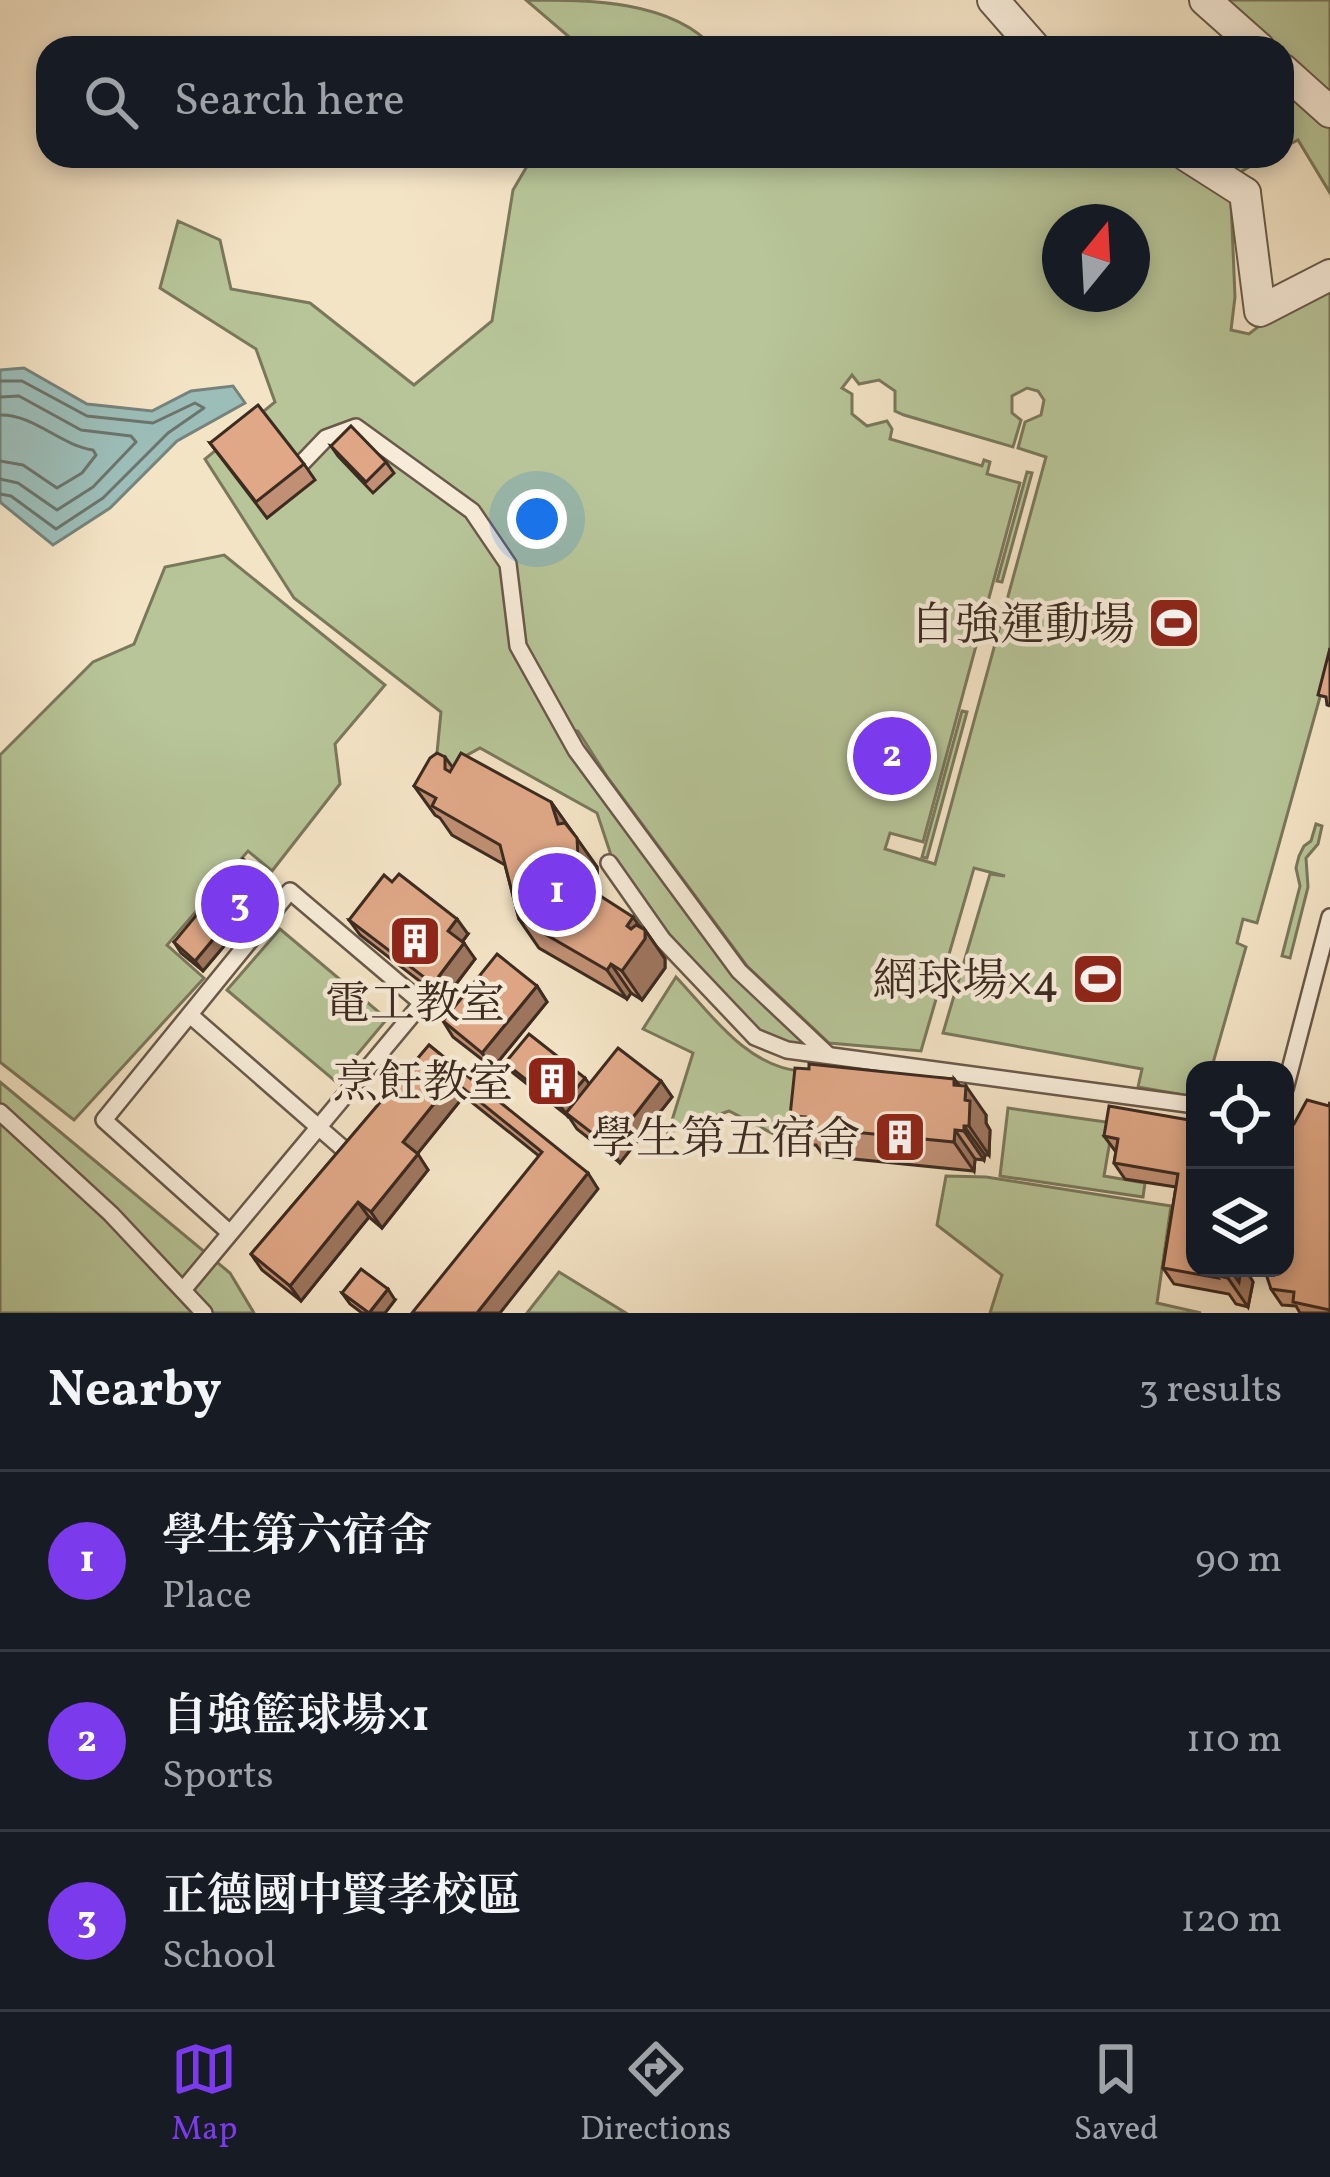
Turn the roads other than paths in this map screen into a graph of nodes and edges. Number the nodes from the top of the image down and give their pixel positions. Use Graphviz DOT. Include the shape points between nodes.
graph roads {
  1 [pos="993,0"];
  2 [pos="1205,0"];
  3 [pos="1024,36"];
  4 [pos="1246,36"];
  5 [pos="1294,80"];
  6 [pos="1330,112"];
  7 [pos="1205,168"];
  8 [pos="1330,275"];
  9 [pos="302,463"];
  10 [pos="609,863"];
  11 [pos="1330,917"];
  12 [pos="1322,989"];
  13 [pos="190,1015"];
  14 [pos="827,1054"];
  15 [pos="1294,1065"];
  16 [pos="1186,1105"];
  17 [pos="0,1112"];
  18 [pos="320,1126"];
  19 [pos="356,1160"];
  20 [pos="230,1233"];
  21 [pos="183,1290"];
  22 [pos="204,1313"];
  1 -- 3 [label="street"];
  2 -- 4 [label="street"];
  5 -- 6 [label="street"];
  7 -- 8 [label="street" via="1245,194 1260,311"];
  9 -- 14 [label="lane" via="326,438 356,427 472,511 508,564 518,646 576,750 739,971"];
  10 -- 14 [label="lane" via="663,940 755,1037"];
  11 -- 12 [label="lane"];
  12 -- 15 [label="lane"];
  13 -- 18 [label="lane"];
  13 -- 18 [label="lane" via="290,891 405,988 422,1003"];
  13 -- 20 [label="lane" via="104,1120"];
  14 -- 16 [label="lane"];
  17 -- 21 [label="lane"];
  18 -- 19 [label="lane"];
  18 -- 20 [label="lane"];
  20 -- 21 [label="lane"];
  21 -- 22 [label="lane"];
}
